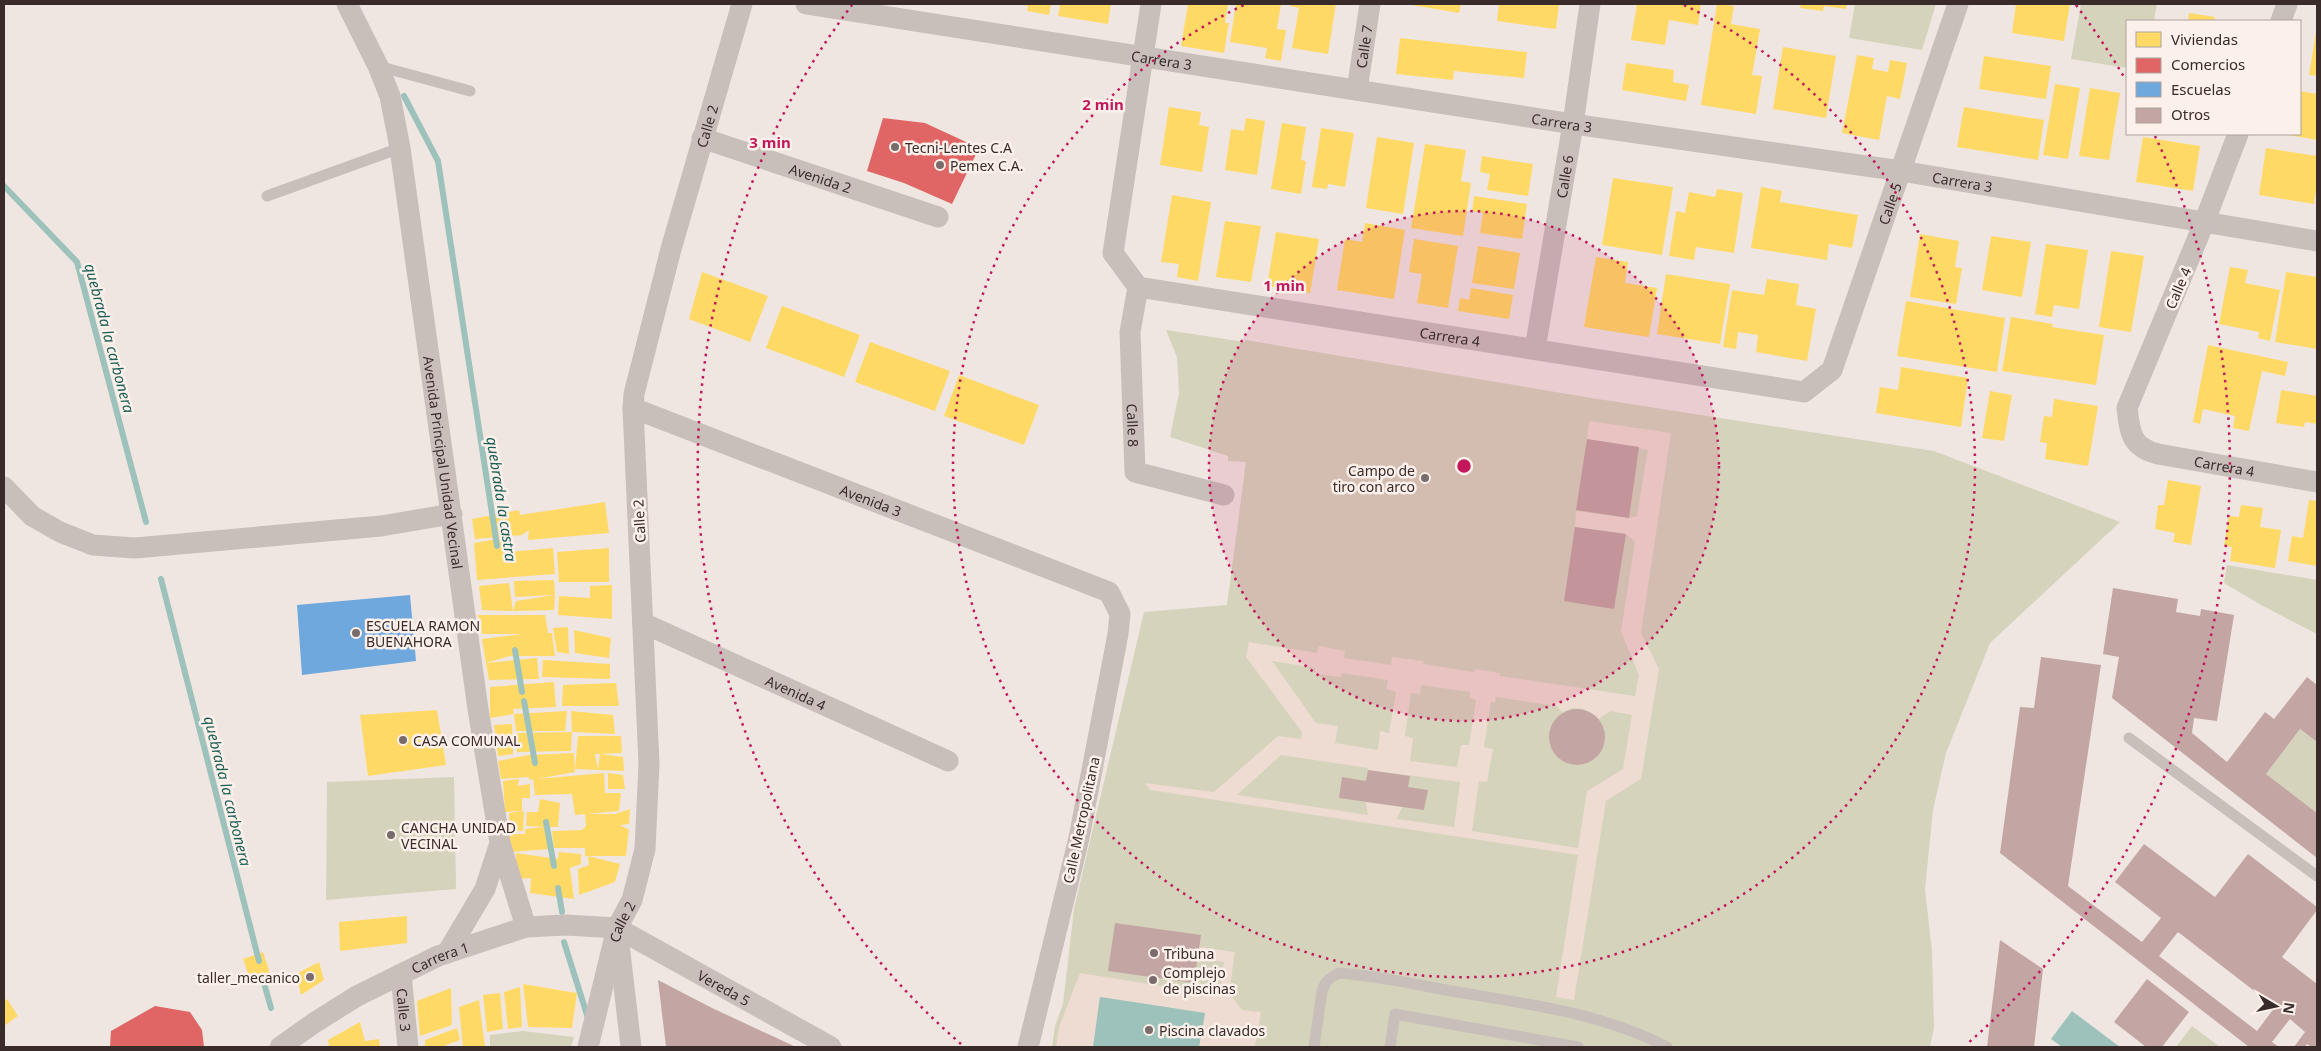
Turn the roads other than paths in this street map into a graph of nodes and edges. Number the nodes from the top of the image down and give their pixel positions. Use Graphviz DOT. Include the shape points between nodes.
graph roads {
  1 [pos="347,4"];
  2 [pos="742,4"];
  3 [pos="806,4"];
  4 [pos="1151,4"];
  5 [pos="1370,4"];
  6 [pos="1590,4"];
  7 [pos="1958,4"];
  8 [pos="2287,4"];
  9 [pos="2281,20"];
  10 [pos="1142,58"];
  11 [pos="378,66"];
  12 [pos="1356,90"];
  13 [pos="470,91"];
  14 [pos="1573,124"];
  15 [pos="2238,135"];
  16 [pos="702,138"];
  17 [pos="400,148"];
  18 [pos="1901,171"];
  19 [pos="267,196"];
  20 [pos="938,217"];
  21 [pos="2204,223"];
  22 [pos="2317,241"];
  23 [pos="1138,288"];
  24 [pos="1535,349"];
  25 [pos="1804,392"];
  26 [pos="633,408"];
  27 [pos="2134,442"];
  28 [pos="2317,482"];
  29 [pos="4,487"];
  30 [pos="1224,495"];
  31 [pos="452,514"];
  32 [pos="1109,592"];
  33 [pos="644,623"];
  34 [pos="2129,738"];
  35 [pos="948,761"];
  36 [pos="500,843"];
  37 [pos="2317,876"];
  38 [pos="526,926"];
  39 [pos="617,928"];
  40 [pos="447,953"];
  41 [pos="401,974"];
  42 [pos="280,1047"];
  43 [pos="408,1047"];
  44 [pos="588,1047"];
  45 [pos="631,1047"];
  46 [pos="831,1047"];
  47 [pos="1028,1047"];
  48 [pos="1314,1047"];
  49 [pos="1390,1047"];
  50 [pos="1578,1047"];
  51 [pos="1667,1047"];
  1 -- 11 [label="street, Avenida Principal Unidad Vecinal"];
  2 -- 16 [label="street, Calle 2"];
  3 -- 10 [label="street, Carrera 3"];
  4 -- 10 [label="street"];
  5 -- 12 [label="street, Calle 7"];
  6 -- 14 [label="street, Calle 6"];
  7 -- 18 [label="street, Calle 5"];
  8 -- 9 [label="street"];
  10 -- 12 [label="street, Carrera 3"];
  10 -- 23 [label="street" via="1113,253"];
  11 -- 13 [label="lane"];
  11 -- 17 [label="street, Avenida Principal Unidad Vecinal" via="390,96"];
  12 -- 14 [label="street, Carrera 3"];
  14 -- 18 [label="street, Carrera 3"];
  14 -- 24 [label="street, Calle 6"];
  15 -- 21 [label="street, Calle 4"];
  16 -- 20 [label="street, Avenida 2"];
  16 -- 26 [label="street, Calle 2" via="670,249"];
  17 -- 19 [label="lane"];
  17 -- 31 [label="street, Avenida Principal Unidad Vecinal"];
  18 -- 21 [label="street, Carrera 3"];
  18 -- 25 [label="street, Calle 5" via="1832,370"];
  21 -- 22 [label="street, Carrera 3"];
  21 -- 27 [label="street, Calle 4" via="2127,408"];
  23 -- 24 [label="street, Carrera 4"];
  23 -- 30 [label="street, Calle 8" via="1130,332 1135,472"];
  24 -- 25 [label="street, Carrera 4"];
  26 -- 32 [label="street, Avenida 3"];
  26 -- 33 [label="street, Calle 2"];
  27 -- 28 [label="street, Carrera 4" via="2146,451 2158,454"];
  29 -- 31 [label="street" via="32,516 60,532 93,545 135,548 371,527"];
  31 -- 36 [label="street, Avenida Principal Unidad Vecinal"];
  32 -- 47 [label="street, Calle Metropolitana" via="1120,614 1118,634 1079,838"];
  33 -- 35 [label="street, Avenida 4"];
  33 -- 39 [label="street, Calle 2" via="650,764 645,849 632,900"];
  34 -- 37 [label="lane"];
  36 -- 38 [label="street, Avenida Principal Unidad Vecinal"];
  36 -- 40 [label="street" via="484,889"];
  38 -- 39 [label="street, Carrera 1"];
  38 -- 40 [label="street, Carrera 1"];
  39 -- 44 [label="street"];
  39 -- 45 [label="street, Calle 2"];
  39 -- 46 [label="street, Vereda 5"];
  40 -- 41 [label="street, Carrera 1"];
  41 -- 42 [label="street, Carrera 1" via="350,1001"];
  41 -- 43 [label="street, Calle 3"];
  48 -- 51 [label="lane" via="1325,982 1340,973 1588,1017"];
  49 -- 50 [label="lane" via="1395,1014"];
}
